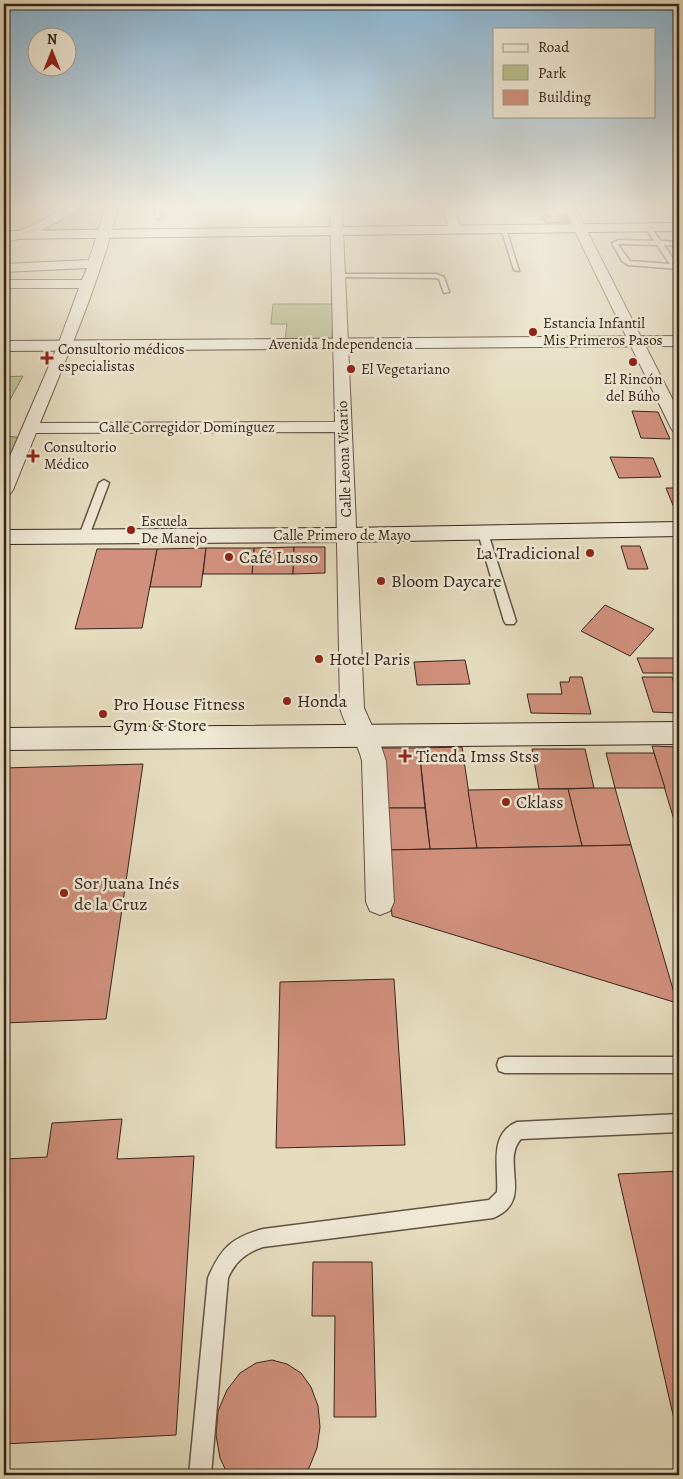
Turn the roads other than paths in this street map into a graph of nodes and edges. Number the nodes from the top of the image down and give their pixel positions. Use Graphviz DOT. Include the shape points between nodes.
graph roads {
  1 [pos="90,276"];
  2 [pos="338,276"];
  3 [pos="436,276"];
  4 [pos="603,276"];
  5 [pos="4,284"];
  6 [pos="87,284"];
  7 [pos="446,292"];
  8 [pos="679,341"];
  9 [pos="637,342"];
  10 [pos="341,344"];
  11 [pos="65,345"];
  12 [pos="4,346"];
  13 [pos="343,427"];
  14 [pos="30,428"];
  15 [pos="679,428"];
  16 [pos="104,483"];
  17 [pos="4,490"];
  18 [pos="679,529"];
  19 [pos="483,533"];
  20 [pos="347,535"];
  21 [pos="84,536"];
  22 [pos="4,537"];
  23 [pos="510,621"];
  24 [pos="679,733"];
  25 [pos="367,737"];
  26 [pos="4,739"];
  27 [pos="380,902"];
  28 [pos="505,1065"];
  29 [pos="679,1065"];
  30 [pos="679,1123"];
  31 [pos="200,1475"];
  1 -- 6 [label="street"];
  2 -- 10 [label="street, Calle Leona Vicario"];
  3 -- 7 [label="lane" via="442,278"];
  4 -- 9 [label="street"];
  5 -- 6 [label="street"];
  6 -- 11 [label="street"];
  8 -- 9 [label="main road, Avenida Independencia"];
  9 -- 10 [label="main road, Avenida Independencia"];
  9 -- 15 [label="street"];
  10 -- 11 [label="main road, Avenida Independencia"];
  10 -- 13 [label="street, Calle Leona Vicario"];
  11 -- 12 [label="main road, Avenida Independencia"];
  11 -- 14 [label="street"];
  13 -- 14 [label="street, Calle Corregidor Domínguez"];
  13 -- 20 [label="street, Calle Leona Vicario"];
  14 -- 17 [label="street"];
  16 -- 21 [label="lane"];
  18 -- 19 [label="main road, Calle Primero de Mayo"];
  19 -- 20 [label="main road, Calle Primero de Mayo"];
  19 -- 23 [label="lane"];
  20 -- 21 [label="main road, Calle Primero de Mayo"];
  20 -- 25 [label="street, Calle Leona Vicario" via="352,708"];
  21 -- 22 [label="main road, Calle Primero de Mayo"];
  24 -- 25 [label="main road"];
  25 -- 26 [label="main road"];
  25 -- 27 [label="street, Calle Leona Vicario" via="374,761"];
  28 -- 29 [label="lane"];
  30 -- 31 [label="lane" via="517,1131 510,1135 505,1150 505,1198 493,1209 244,1243 232,1253 218,1278"];
}
